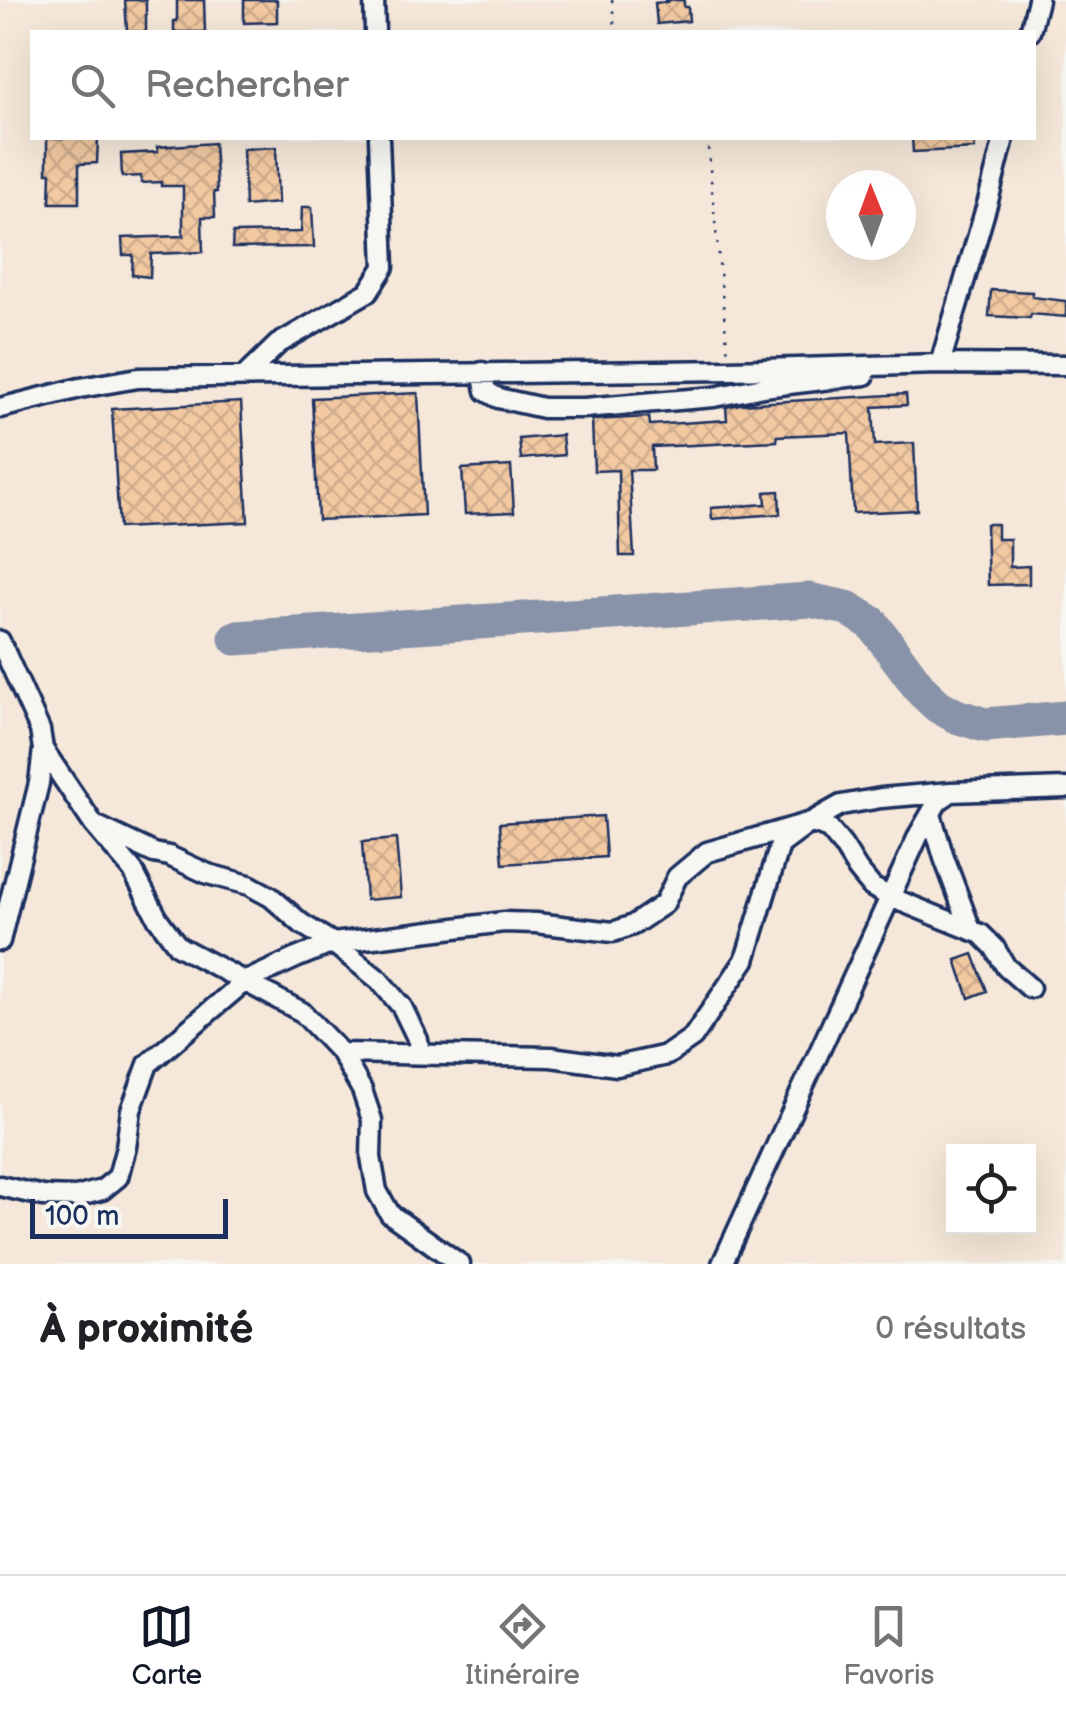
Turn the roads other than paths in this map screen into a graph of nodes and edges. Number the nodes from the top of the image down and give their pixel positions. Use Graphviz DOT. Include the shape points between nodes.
graph roads {
  1 [pos="374,0"];
  2 [pos="1038,0"];
  3 [pos="375,30"];
  4 [pos="1030,30"];
  5 [pos="379,140"];
  6 [pos="1003,140"];
  7 [pos="940,364"];
  8 [pos="1066,365"];
  9 [pos="581,371"];
  10 [pos="634,371"];
  11 [pos="482,372"];
  12 [pos="246,375"];
  13 [pos="646,404"];
  14 [pos="0,408"];
  15 [pos="584,408"];
  16 [pos="0,641"];
  17 [pos="43,749"];
  18 [pos="1066,788"];
  19 [pos="951,792"];
  20 [pos="931,814"];
  21 [pos="811,822"];
  22 [pos="94,824"];
  23 [pos="890,897"];
  24 [pos="971,930"];
  25 [pos="0,941"];
  26 [pos="333,942"];
  27 [pos="244,982"];
  28 [pos="1030,988"];
  29 [pos="342,1053"];
  30 [pos="420,1054"];
  31 [pos="0,1186"];
  32 [pos="460,1264"];
  33 [pos="722,1264"];
  1 -- 3 [label="lane"];
  2 -- 4 [label="lane"];
  5 -- 12 [label="lane" via="384,267 376,282 278,344"];
  6 -- 7 [label="lane"];
  7 -- 8 [label="lane"];
  7 -- 10 [label="lane"];
  7 -- 13 [label="lane"];
  9 -- 10 [label="lane"];
  9 -- 11 [label="lane"];
  9 -- 15 [label="lane"];
  10 -- 13 [label="lane"];
  11 -- 12 [label="lane"];
  11 -- 15 [label="lane" via="486,390 498,398"];
  12 -- 14 [label="lane" via="126,379"];
  13 -- 15 [label="lane"];
  16 -- 17 [label="lane"];
  17 -- 22 [label="lane"];
  17 -- 25 [label="lane"];
  18 -- 19 [label="lane"];
  19 -- 20 [label="lane"];
  19 -- 21 [label="lane" via="841,805"];
  20 -- 23 [label="lane"];
  20 -- 24 [label="lane"];
  21 -- 23 [label="lane" via="829,829 872,887"];
  21 -- 26 [label="lane" via="707,852 677,877 664,904 612,932 504,922"];
  21 -- 30 [label="lane" via="780,845 745,960 693,1037 668,1055 617,1066"];
  22 -- 26 [label="lane" via="188,867 249,885"];
  22 -- 27 [label="lane" via="133,871 178,946"];
  23 -- 24 [label="lane"];
  23 -- 33 [label="lane"];
  24 -- 28 [label="lane"];
  26 -- 27 [label="lane"];
  26 -- 30 [label="lane" via="402,1007"];
  27 -- 29 [label="lane" via="302,1012"];
  27 -- 31 [label="lane" via="148,1064 118,1177 76,1197"];
  29 -- 30 [label="lane"];
  29 -- 32 [label="lane" via="372,1120 377,1190 390,1214"];
}
